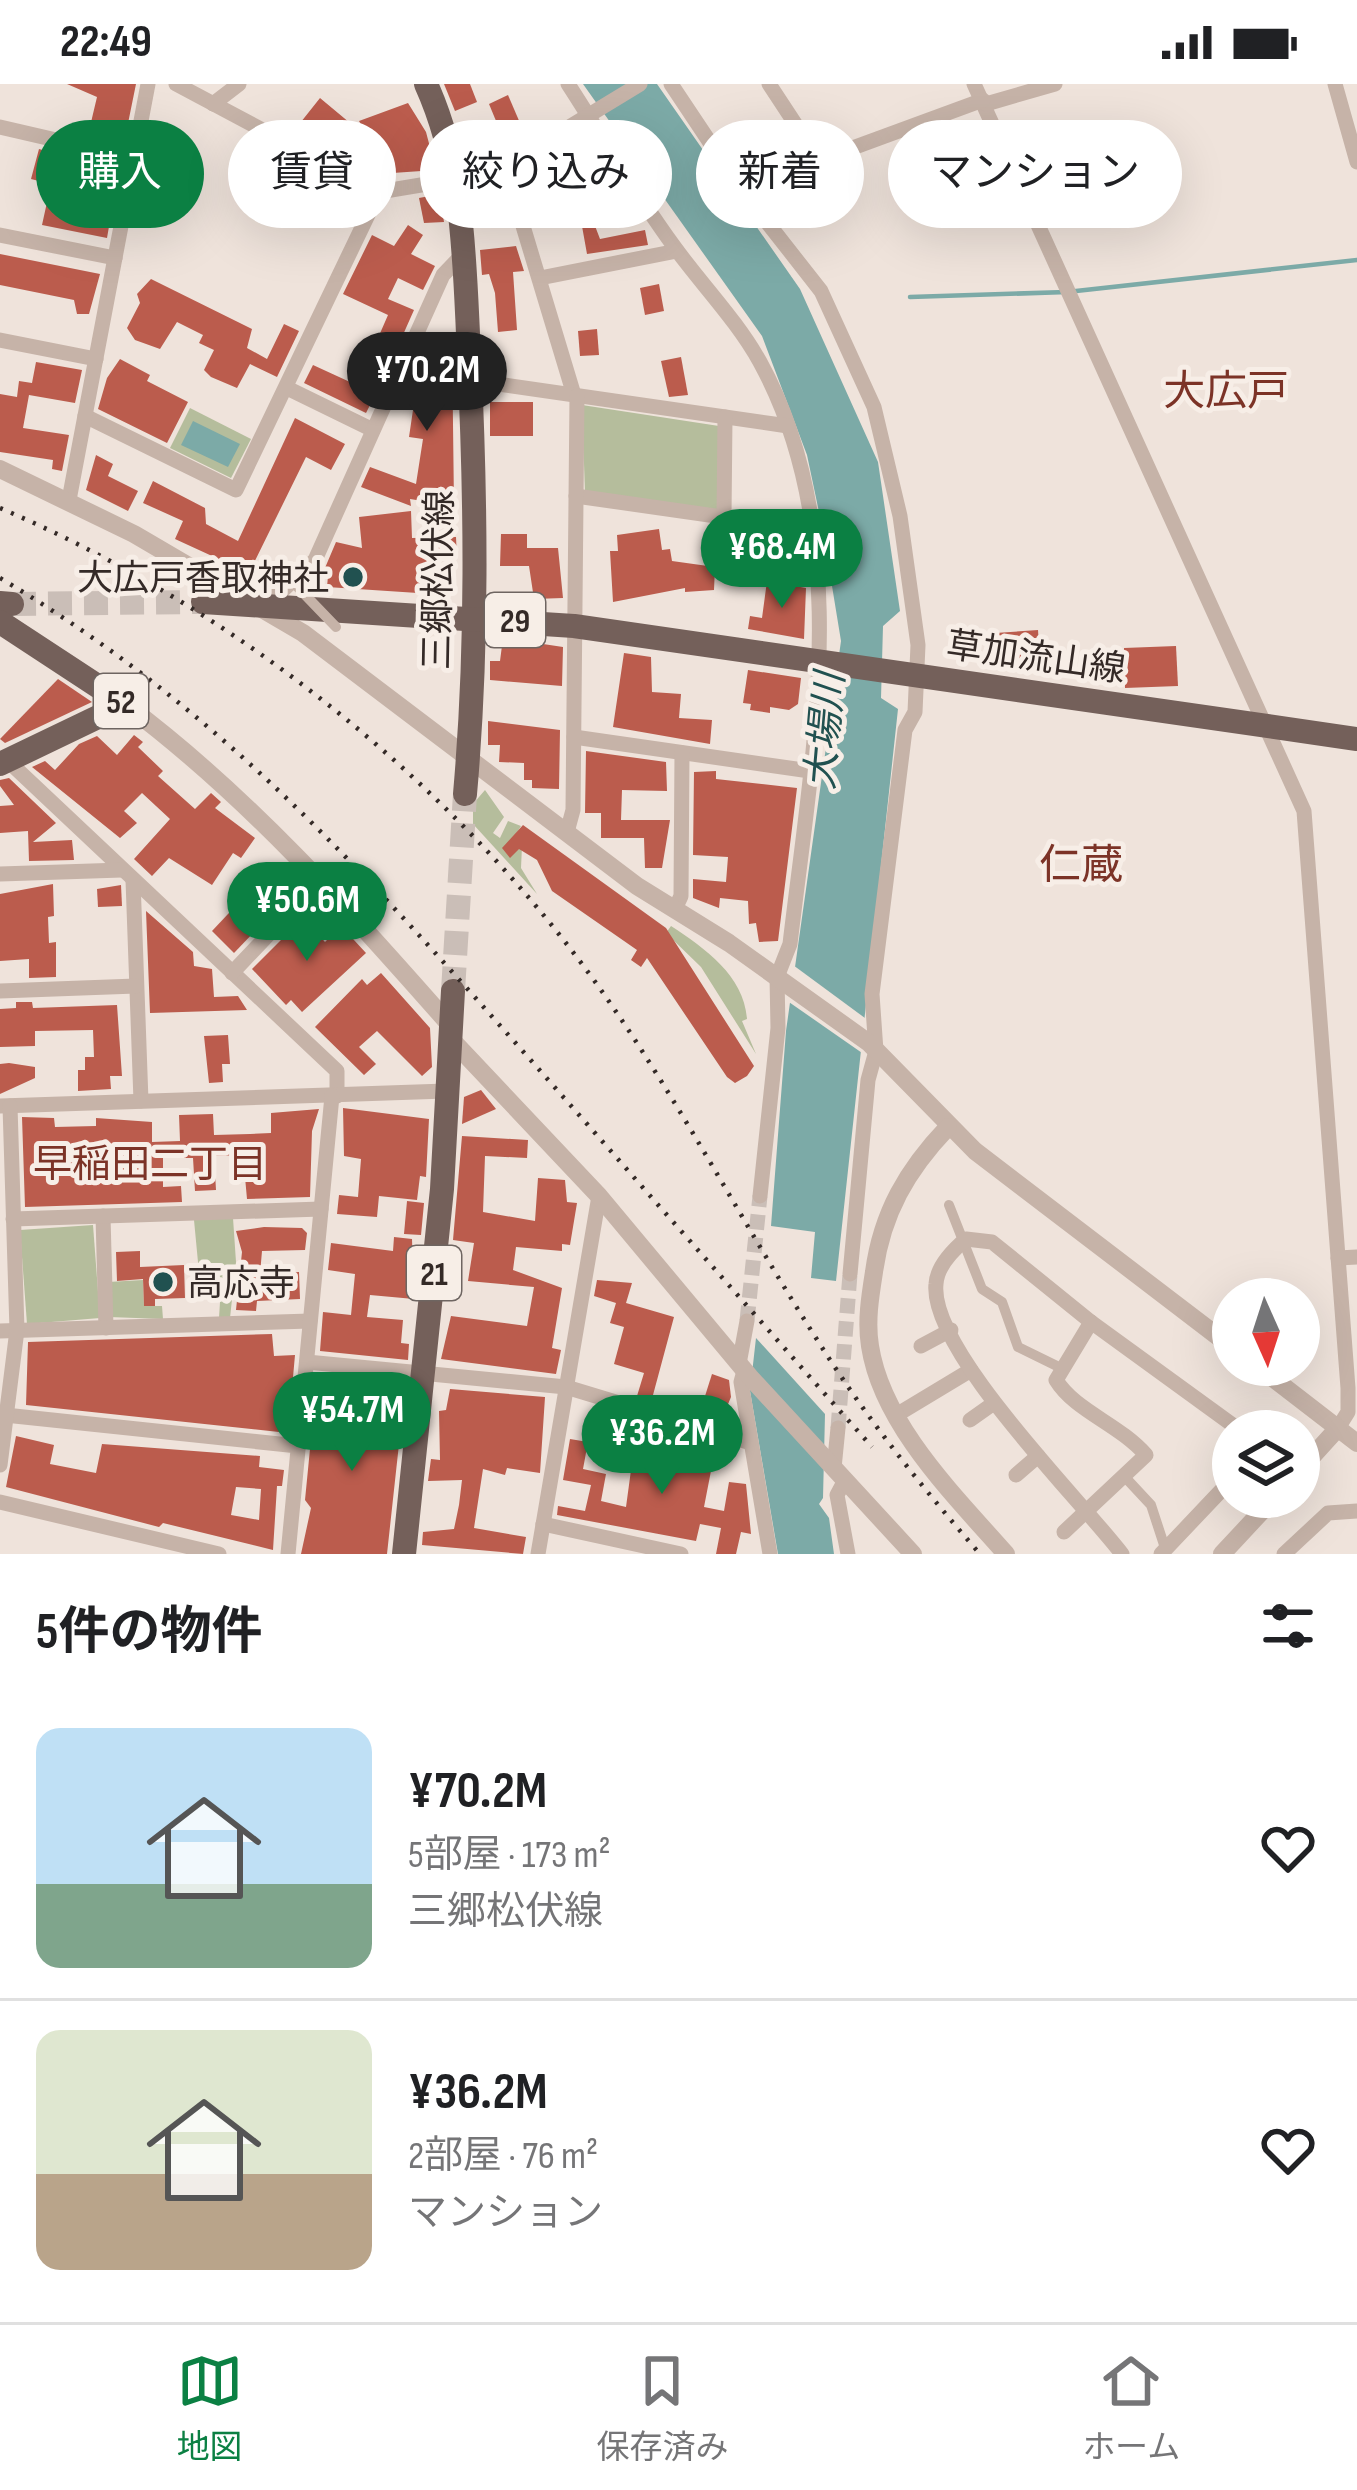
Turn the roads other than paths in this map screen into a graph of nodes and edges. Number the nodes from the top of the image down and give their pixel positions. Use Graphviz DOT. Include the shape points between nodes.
graph roads {
  1 [pos="148,84"];
  2 [pos="176,84"];
  3 [pos="239,84"];
  4 [pos="425,84"];
  5 [pos="568,84"];
  6 [pos="640,84"];
  7 [pos="671,84"];
  8 [pos="769,84"];
  9 [pos="974,84"];
  10 [pos="1055,84"];
  11 [pos="1335,84"];
  12 [pos="985,102"];
  13 [pos="213,104"];
  14 [pos="588,115"];
  15 [pos="141,120"];
  16 [pos="243,120"];
  17 [pos="442,120"];
  18 [pos="582,120"];
  19 [pos="793,120"];
  20 [pos="696,122"];
  21 [pos="0,127"];
  22 [pos="36,135"];
  23 [pos="864,144"];
  24 [pos="1357,162"];
  25 [pos="121,228"];
  26 [pos="362,228"];
  27 [pos="462,228"];
  28 [pos="524,228"];
  29 [pos="772,228"];
  30 [pos="0,235"];
  31 [pos="677,251"];
  32 [pos="464,253"];
  33 [pos="115,258"];
  34 [pos="540,278"];
  35 [pos="0,340"];
  36 [pos="96,359"];
  37 [pos="470,380"];
  38 [pos="287,388"];
  39 [pos="575,396"];
  40 [pos="85,416"];
  41 [pos="725,417"];
  42 [pos="788,426"];
  43 [pos="373,430"];
  44 [pos="0,469"];
  45 [pos="576,496"];
  46 [pos="69,500"];
  47 [pos="724,518"];
  48 [pos="813,530"];
  49 [pos="285,574"];
  50 [pos="203,602"];
  51 [pos="252,604"];
  52 [pos="4,610"];
  53 [pos="475,616"];
  54 [pos="574,626"];
  55 [pos="336,627"];
  56 [pos="820,661"];
  57 [pos="908,674"];
  58 [pos="125,704"];
  59 [pos="1265,725"];
  60 [pos="574,737"];
  61 [pos="1357,739"];
  62 [pos="682,752"];
  63 [pos="6,756"];
  64 [pos="468,758"];
  65 [pos="810,771"];
  66 [pos="465,794"];
  67 [pos="567,832"];
  68 [pos="0,874"];
  69 [pos="127,874"];
  70 [pos="321,879"];
  71 [pos="675,909"];
  72 [pos="232,973"];
  73 [pos="782,981"];
  74 [pos="136,986"];
  75 [pos="0,991"];
  76 [pos="453,991"];
  77 [pos="448,1030"];
  78 [pos="872,1047"];
  79 [pos="446,1091"];
  80 [pos="335,1096"];
  81 [pos="141,1101"];
  82 [pos="5,1106"];
  83 [pos="948,1127"];
  84 [pos="599,1196"];
  85 [pos="760,1196"];
  86 [pos="949,1205"];
  87 [pos="321,1209"];
  88 [pos="103,1216"];
  89 [pos="14,1219"];
  90 [pos="963,1242"];
  91 [pos="1357,1257"];
  92 [pos="1338,1258"];
  93 [pos="850,1274"];
  94 [pos="310,1321"];
  95 [pos="747,1322"];
  96 [pos="1091,1322"];
  97 [pos="106,1328"];
  98 [pos="951,1330"];
  99 [pos="9,1331"];
  100 [pos="1212,1332"];
  101 [pos="921,1346"];
  102 [pos="307,1362"];
  103 [pos="1061,1368"];
  104 [pos="971,1370"];
  105 [pos="744,1371"];
  106 [pos="425,1374"];
  107 [pos="1283,1386"];
  108 [pos="566,1387"];
  109 [pos="994,1402"];
  110 [pos="1212,1411"];
  111 [pos="898,1414"];
  112 [pos="5,1415"];
  113 [pos="970,1420"];
  114 [pos="838,1428"];
  115 [pos="1338,1428"];
  116 [pos="751,1443"];
  117 [pos="1357,1443"];
  118 [pos="298,1446"];
  119 [pos="1320,1448"];
  120 [pos="1038,1456"];
  121 [pos="0,1465"];
  122 [pos="834,1469"];
  123 [pos="1016,1475"];
  124 [pos="1124,1475"];
  125 [pos="1212,1501"];
  126 [pos="0,1502"];
  127 [pos="1085,1511"];
  128 [pos="1357,1511"];
  129 [pos="1255,1518"];
  130 [pos="543,1524"];
  131 [pos="1064,1532"];
  132 [pos="1164,1553"];
  133 [pos="219,1554"];
  134 [pos="288,1554"];
  135 [pos="404,1554"];
  136 [pos="538,1554"];
  137 [pos="681,1554"];
  138 [pos="770,1554"];
  139 [pos="848,1554"];
  140 [pos="913,1554"];
  141 [pos="1006,1554"];
  142 [pos="1122,1554"];
  143 [pos="1222,1554"];
  144 [pos="1285,1554"];
  1 -- 15 [label="street"];
  2 -- 13 [label="street"];
  3 -- 13 [label="street"];
  4 -- 17 [label="main road, 三郷松伏線"];
  5 -- 14 [label="street"];
  6 -- 14 [label="street"];
  7 -- 20 [label="street"];
  8 -- 19 [label="street"];
  9 -- 12 [label="street"];
  10 -- 12 [label="street"];
  11 -- 24 [label="street"];
  12 -- 23 [label="street"];
  12 -- 59 [label="street"];
  13 -- 16 [label="street"];
  14 -- 18 [label="street"];
  14 -- 31 [label="street"];
  21 -- 22 [label="street"];
  25 -- 33 [label="street"];
  26 -- 38 [label="street"];
  27 -- 32 [label="main road, 三郷松伏線"];
  28 -- 34 [label="street"];
  29 -- 57 [label="street" via="821,291 867,388 900,516"];
  30 -- 33 [label="street"];
  31 -- 34 [label="street"];
  31 -- 42 [label="street" via="747,340"];
  32 -- 37 [label="main road, 三郷松伏線"];
  32 -- 43 [label="street" via="443,275"];
  33 -- 36 [label="street"];
  34 -- 39 [label="street"];
  35 -- 36 [label="street"];
  36 -- 40 [label="street"];
  37 -- 39 [label="street"];
  37 -- 53 [label="main road, 三郷松伏線"];
  38 -- 40 [label="street" via="236,490"];
  38 -- 43 [label="street"];
  39 -- 41 [label="street"];
  39 -- 45 [label="street"];
  40 -- 46 [label="street"];
  41 -- 42 [label="street"];
  41 -- 47 [label="street"];
  42 -- 48 [label="street"];
  43 -- 51 [label="street" via="309,570"];
  44 -- 46 [label="street"];
  45 -- 47 [label="street"];
  45 -- 54 [label="street"];
  46 -- 51 [label="street"];
  47 -- 48 [label="street"];
  48 -- 56 [label="street"];
  49 -- 55 [label="street, bridge"];
  50 -- 51 [label="main road, 草加流山線 / 29"];
  51 -- 53 [label="main road, 草加流山線 / 29"];
  51 -- 64 [label="street"];
  52 -- 58 [label="main road, 52"];
  53 -- 54 [label="main road, 草加流山線 / 29"];
  53 -- 64 [label="main road, 三郷松伏線"];
  54 -- 56 [label="main road, 草加流山線 / 29"];
  54 -- 60 [label="street"];
  56 -- 57 [label="main road, 草加流山線 / 29"];
  56 -- 65 [label="street"];
  57 -- 59 [label="main road, 草加流山線 / 29"];
  57 -- 78 [label="street" via="915,712 905,730"];
  58 -- 63 [label="main road, 52"];
  58 -- 70 [label="street" via="184,748"];
  59 -- 61 [label="main road, 草加流山線 / 29"];
  59 -- 92 [label="street" via="1306,822"];
  60 -- 62 [label="street"];
  60 -- 67 [label="street"];
  62 -- 65 [label="street"];
  62 -- 71 [label="street"];
  63 -- 69 [label="street"];
  64 -- 66 [label="main road, 三郷松伏線"];
  64 -- 67 [label="street"];
  65 -- 73 [label="street"];
  67 -- 71 [label="street"];
  68 -- 69 [label="street"];
  69 -- 72 [label="street"];
  69 -- 74 [label="street"];
  70 -- 72 [label="street"];
  70 -- 77 [label="street"];
  71 -- 73 [label="street"];
  72 -- 80 [label="street" via="337,1071"];
  73 -- 78 [label="street"];
  73 -- 85 [label="street"];
  74 -- 75 [label="street"];
  74 -- 81 [label="street"];
  76 -- 77 [label="main road, 21"];
  77 -- 79 [label="main road, 21"];
  77 -- 84 [label="street"];
  78 -- 83 [label="street"];
  78 -- 93 [label="street"];
  79 -- 80 [label="street"];
  79 -- 106 [label="main road, 21"];
  80 -- 81 [label="street"];
  80 -- 87 [label="street"];
  81 -- 82 [label="street"];
  82 -- 89 [label="street"];
  83 -- 100 [label="street"];
  83 -- 111 [label="street" via="902,1183 875,1263 869,1342"];
  84 -- 105 [label="street"];
  84 -- 108 [label="street"];
  86 -- 90 [label="street"];
  87 -- 88 [label="street"];
  87 -- 94 [label="street"];
  88 -- 89 [label="street"];
  88 -- 97 [label="street"];
  89 -- 99 [label="street"];
  90 -- 96 [label="street" via="992,1242"];
  90 -- 98 [label="street" via="935,1280"];
  90 -- 103 [label="street" via="982,1289 1008,1311 1018,1347"];
  91 -- 92 [label="street"];
  92 -- 115 [label="street" via="1348,1412"];
  94 -- 97 [label="street"];
  94 -- 102 [label="street"];
  95 -- 105 [label="street"];
  96 -- 103 [label="street"];
  96 -- 110 [label="street"];
  97 -- 99 [label="street"];
  98 -- 101 [label="street"];
  98 -- 104 [label="street"];
  99 -- 112 [label="street"];
  102 -- 106 [label="street"];
  102 -- 118 [label="street"];
  103 -- 124 [label="street" via="1058,1386 1114,1422 1146,1455"];
  104 -- 109 [label="street"];
  104 -- 111 [label="street"];
  105 -- 116 [label="street"];
  105 -- 122 [label="street"];
  106 -- 108 [label="street"];
  106 -- 135 [label="main road, 21"];
  107 -- 115 [label="street"];
  108 -- 116 [label="street"];
  108 -- 130 [label="street"];
  109 -- 113 [label="street"];
  109 -- 120 [label="street"];
  111 -- 141 [label="street"];
  112 -- 118 [label="street"];
  112 -- 121 [label="street"];
  114 -- 122 [label="street"];
  115 -- 117 [label="street"];
  115 -- 119 [label="street"];
  116 -- 138 [label="street"];
  118 -- 134 [label="street"];
  120 -- 123 [label="street"];
  120 -- 127 [label="street"];
  122 -- 139 [label="street"];
  122 -- 140 [label="street"];
  124 -- 127 [label="street"];
  124 -- 132 [label="street" via="1151,1505"];
  125 -- 132 [label="street"];
  126 -- 133 [label="street"];
  127 -- 131 [label="street"];
  127 -- 142 [label="street"];
  128 -- 144 [label="street" via="1328,1513"];
  129 -- 143 [label="street"];
  130 -- 136 [label="street"];
  130 -- 137 [label="street"];
}
